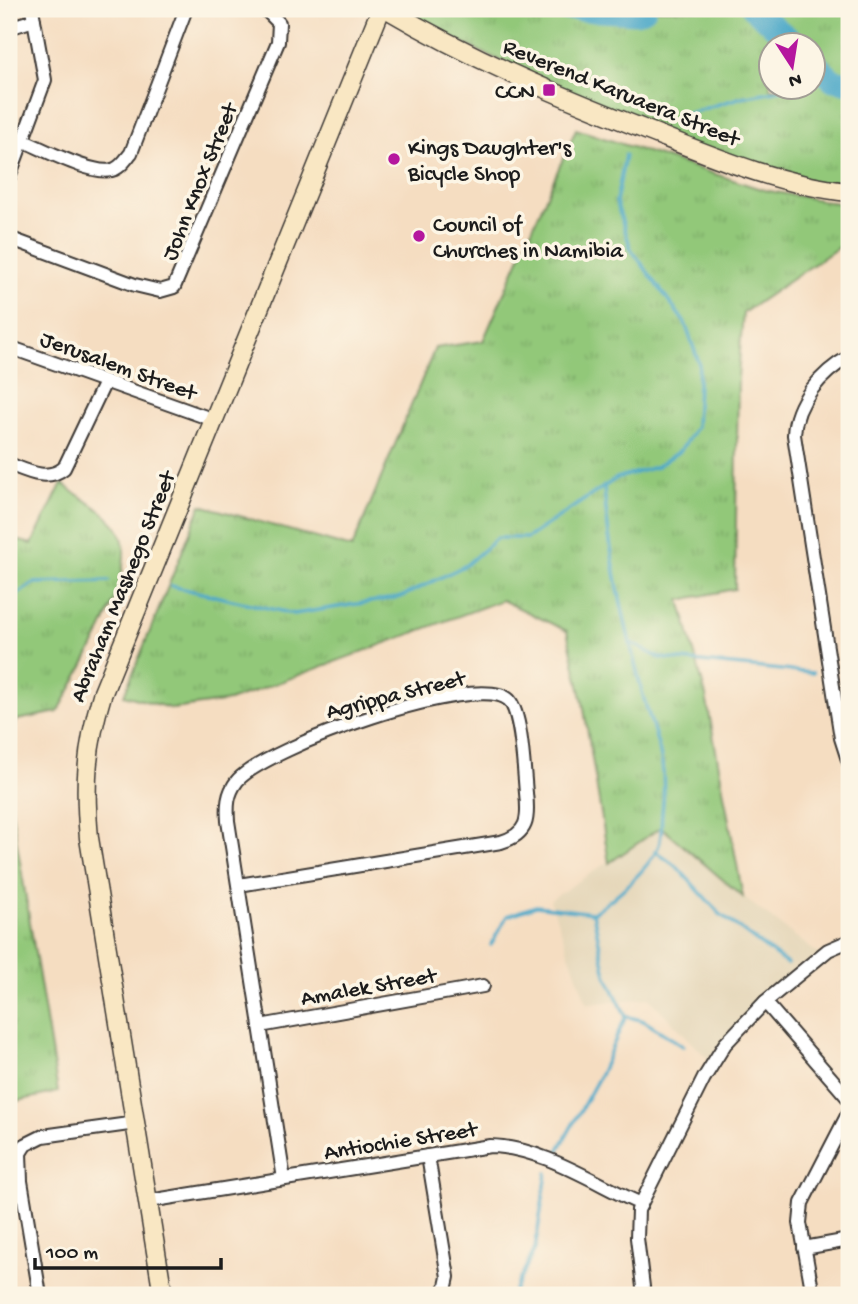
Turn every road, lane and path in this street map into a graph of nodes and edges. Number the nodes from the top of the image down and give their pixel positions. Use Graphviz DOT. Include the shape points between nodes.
graph roads {
  1 [pos="186,9"];
  2 [pos="265,9"];
  3 [pos="381,9"];
  4 [pos="387,9"];
  5 [pos="33,14"];
  6 [pos="9,28"];
  7 [pos="23,141"];
  8 [pos="9,177"];
  9 [pos="849,192"];
  10 [pos="9,238"];
  11 [pos="9,347"];
  12 [pos="849,357"];
  13 [pos="104,382"];
  14 [pos="214,421"];
  15 [pos="9,464"];
  16 [pos="849,763"];
  17 [pos="239,885"];
  18 [pos="849,941"];
  19 [pos="483,986"];
  20 [pos="765,1002"];
  21 [pos="260,1026"];
  22 [pos="849,1099"];
  23 [pos="849,1112"];
  24 [pos="136,1123"];
  25 [pos="428,1156"];
  26 [pos="284,1179"];
  27 [pos="149,1201"];
  28 [pos="640,1204"];
  29 [pos="849,1240"];
  30 [pos="804,1248"];
  31 [pos="40,1295"];
  32 [pos="163,1295"];
  33 [pos="444,1295"];
  34 [pos="644,1295"];
  35 [pos="813,1295"];
  1 -- 7 [label="street" via="131,153 117,169 92,169"];
  2 -- 10 [label="street, John Knox Street" via="279,23 278,41 174,288 160,291 135,285"];
  3 -- 14 [label="main road, Abraham Mashego Street"];
  4 -- 9 [label="main road, Reverend Karuaera Street" via="475,59 680,144 789,182"];
  5 -- 6 [label="street"];
  5 -- 7 [label="street" via="45,80"];
  7 -- 8 [label="street"];
  11 -- 13 [label="street, Jerusalem Street"];
  12 -- 16 [label="street" via="832,368 806,397 794,435"];
  13 -- 14 [label="street, Jerusalem Street"];
  13 -- 15 [label="street" via="64,468 39,475"];
  14 -- 24 [label="main road, Abraham Mashego Street" via="102,695 87,754 89,838"];
  17 -- 17 [label="street, Agrippa Street" via="227,804 247,772 316,735 360,719 474,694 500,694 509,701 517,722 528,808 527,823 519,835 501,842"];
  17 -- 21 [label="street, Agrippa Street"];
  18 -- 20 [label="street" via="828,950"];
  19 -- 21 [label="street, Amalek Street"];
  20 -- 22 [label="street"];
  20 -- 28 [label="street" via="717,1056"];
  21 -- 26 [label="street, Agrippa Street"];
  23 -- 30 [label="street" via="806,1191 800,1214"];
  24 -- 27 [label="main road, Abraham Mashego Street"];
  24 -- 31 [label="street" via="43,1136 20,1153"];
  25 -- 26 [label="street, Antiochie Street"];
  25 -- 28 [label="street, Antiochie Street" via="503,1147 545,1160"];
  25 -- 33 [label="street" via="448,1277"];
  26 -- 27 [label="street, Antiochie Street"];
  27 -- 32 [label="main road, Abraham Mashego Street"];
  28 -- 34 [label="street" via="637,1238"];
  29 -- 30 [label="street"];
  30 -- 35 [label="street"];
}
